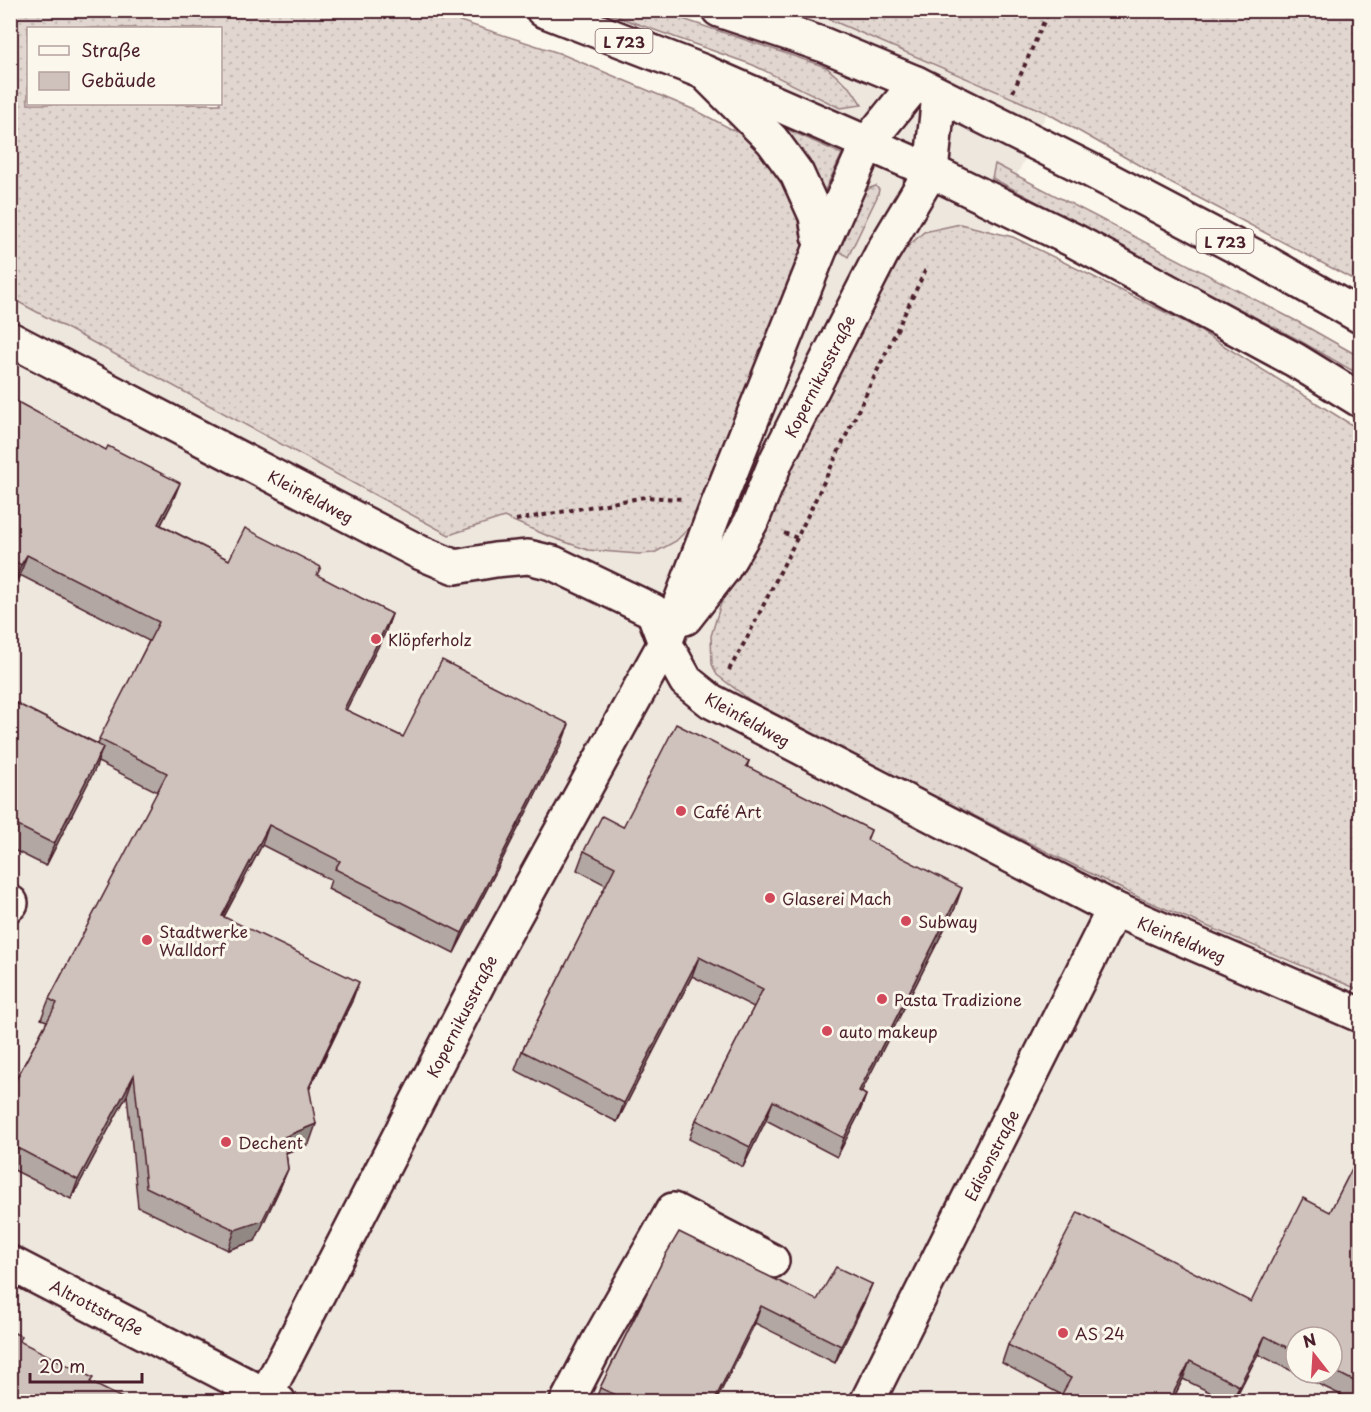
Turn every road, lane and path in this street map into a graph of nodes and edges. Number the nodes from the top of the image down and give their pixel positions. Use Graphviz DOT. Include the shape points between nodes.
graph roads {
  1 [pos="543,10"];
  2 [pos="719,10"];
  3 [pos="1049,10"];
  4 [pos="704,72"];
  5 [pos="928,89"];
  6 [pos="1012,94"];
  7 [pos="868,142"];
  8 [pos="931,171"];
  9 [pos="821,247"];
  10 [pos="927,267"];
  11 [pos="1360,316"];
  12 [pos="10,339"];
  13 [pos="1360,400"];
  14 [pos="716,509"];
  15 [pos="509,522"];
  16 [pos="751,522"];
  17 [pos="797,538"];
  18 [pos="665,643"];
  19 [pos="711,701"];
  20 [pos="1114,909"];
  21 [pos="1360,1015"];
  22 [pos="772,1261"];
  23 [pos="10,1263"];
  24 [pos="273,1398"];
  25 [pos="567,1401"];
  26 [pos="867,1401"];
  1 -- 4 [label="street, L 723"];
  2 -- 5 [label="street, L 723" via="824,45"];
  3 -- 6 [label="path"];
  4 -- 7 [label="street, L 723"];
  4 -- 9 [label="street" via="772,140 797,174 816,216"];
  5 -- 7 [label="street, Kopernikusstraße"];
  5 -- 8 [label="street, Kopernikusstraße"];
  5 -- 11 [label="street, L 723" via="1258,258"];
  7 -- 8 [label="street, L 723"];
  7 -- 9 [label="street, Kopernikusstraße"];
  8 -- 13 [label="street, L 723" via="1115,262"];
  8 -- 16 [label="street, Kopernikusstraße" via="882,253 823,368 776,461"];
  9 -- 14 [label="street, Kopernikusstraße"];
  10 -- 17 [label="path"];
  12 -- 18 [label="street, Kleinfeldweg" via="419,552 455,567 528,557 553,563 653,612"];
  14 -- 15 [label="path" via="688,500 645,497"];
  14 -- 18 [label="street, Kopernikusstraße"];
  16 -- 17 [label="path"];
  16 -- 18 [label="street, Kopernikusstraße" via="724,568"];
  17 -- 19 [label="path"];
  18 -- 19 [label="street, Kleinfeldweg" via="686,681"];
  18 -- 24 [label="street, Kopernikusstraße" via="488,964"];
  19 -- 20 [label="street, Kleinfeldweg"];
  20 -- 21 [label="street, Kleinfeldweg"];
  20 -- 26 [label="street, Edisonstraße"];
  22 -- 25 [label="street" via="673,1210"];
  23 -- 24 [label="street, Altrottstraße"];
}
